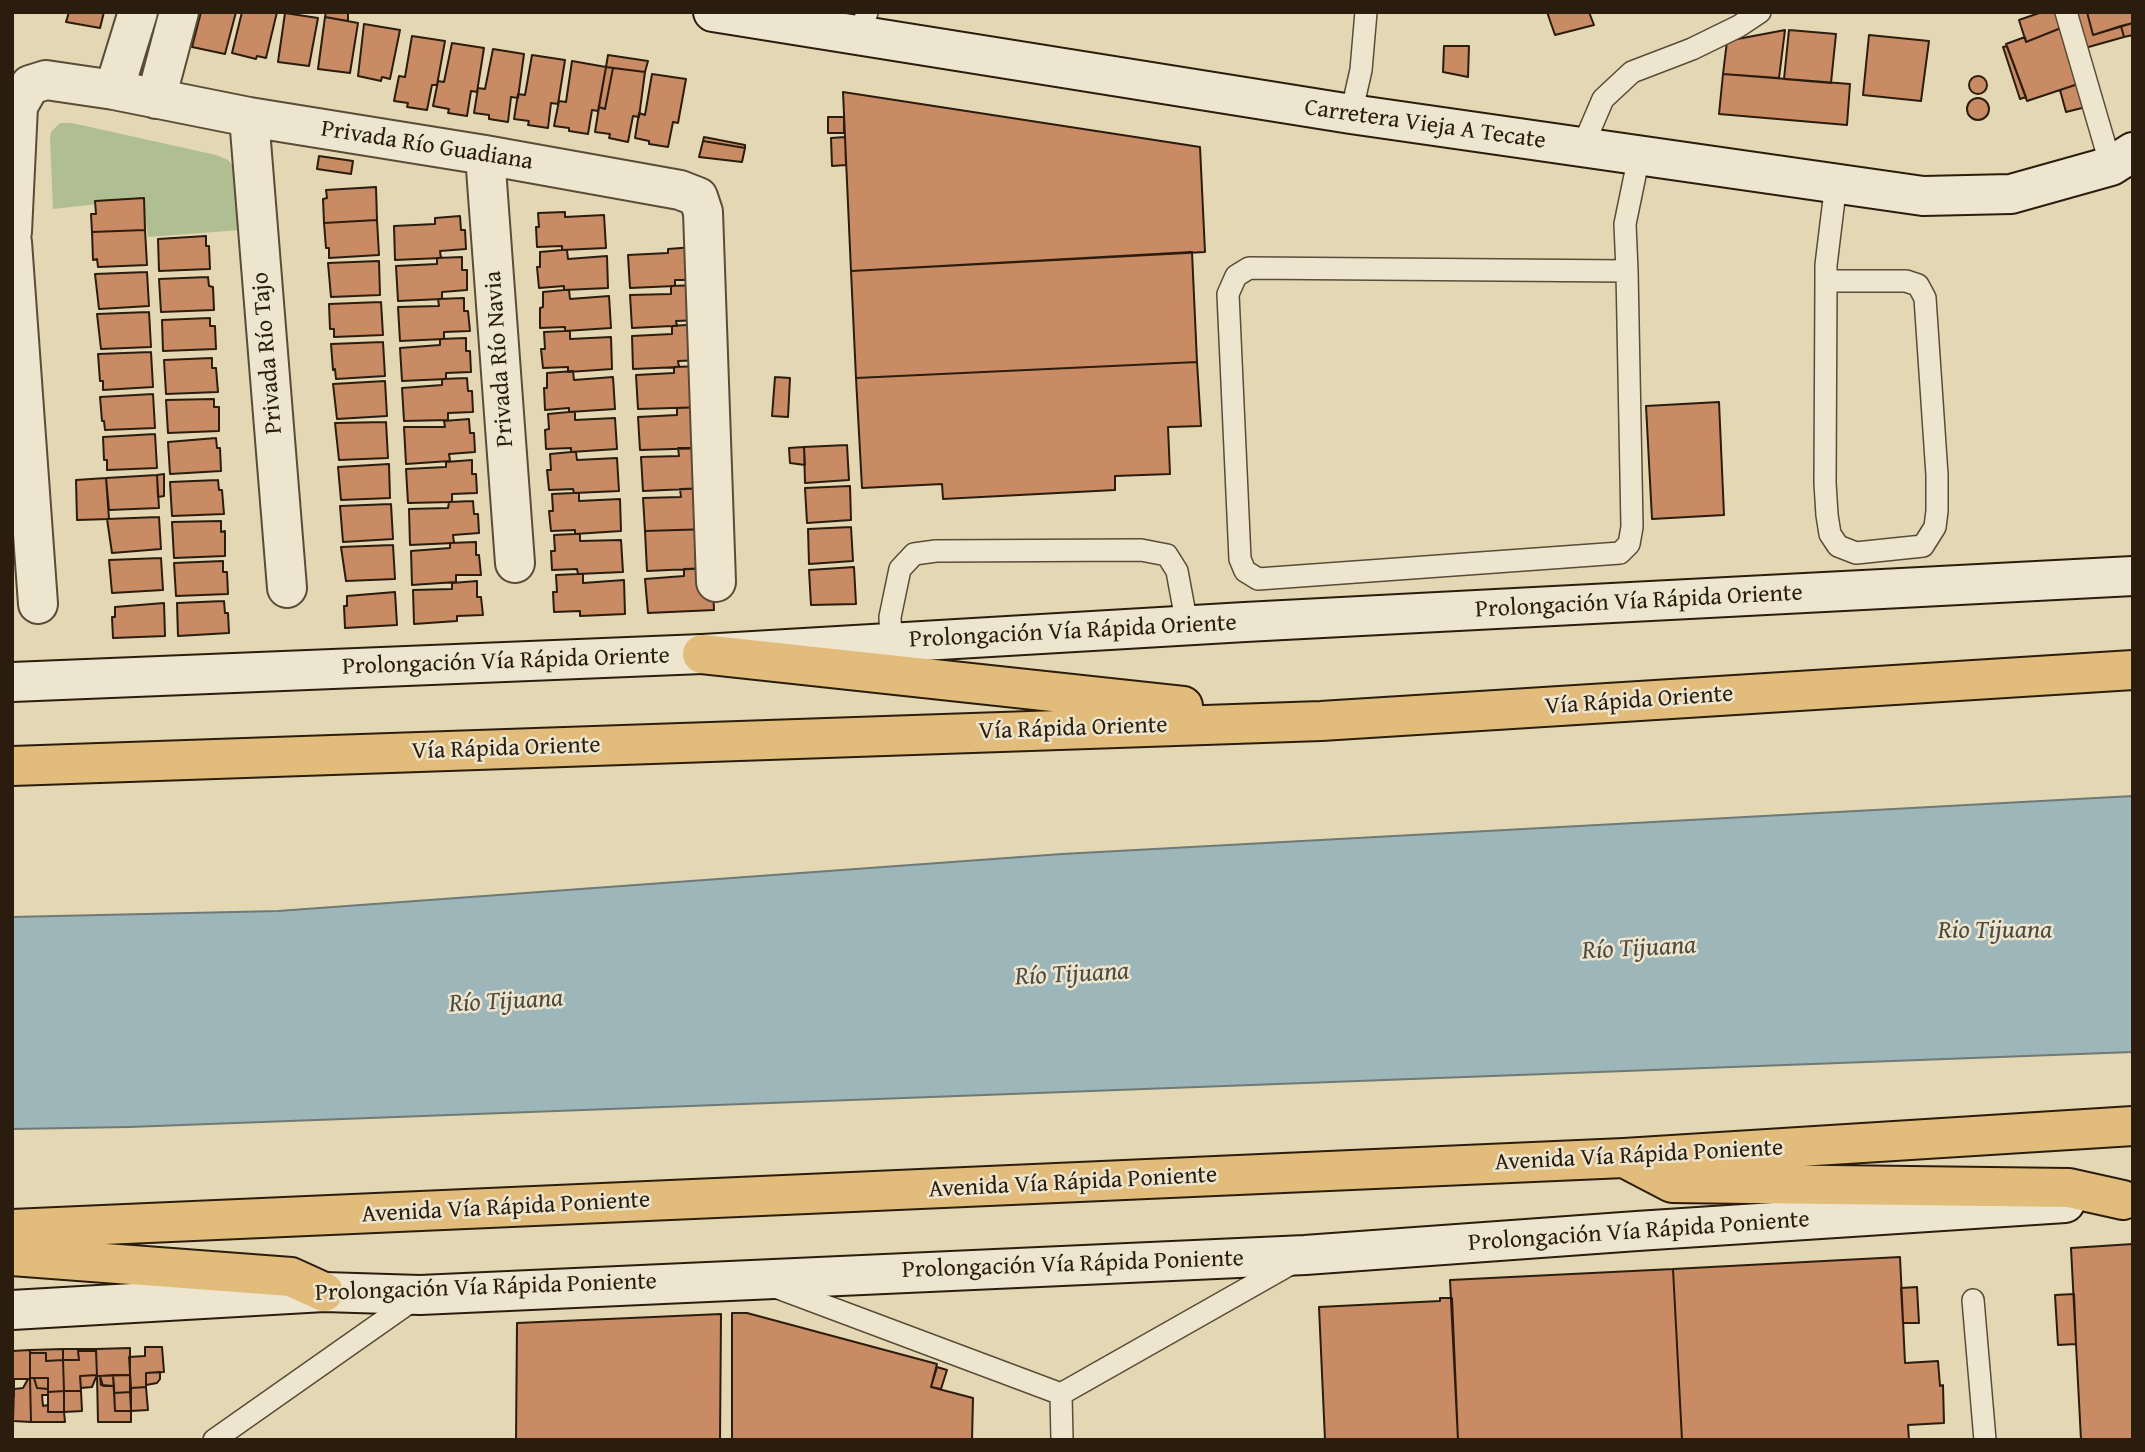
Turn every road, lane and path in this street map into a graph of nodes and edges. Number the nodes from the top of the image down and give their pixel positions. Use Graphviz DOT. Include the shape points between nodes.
graph roads {
  1 [pos="138,12"];
  2 [pos="179,12"];
  3 [pos="713,12"];
  4 [pos="1366,12"];
  5 [pos="1760,12"];
  6 [pos="2066,12"];
  7 [pos="863,24"];
  8 [pos="114,90"];
  9 [pos="156,99"];
  10 [pos="1351,114"];
  11 [pos="248,117"];
  12 [pos="1582,148"];
  13 [pos="485,155"];
  14 [pos="1639,156"];
  15 [pos="2122,159"];
  16 [pos="1836,183"];
  17 [pos="12,232"];
  18 [pos="12,242"];
  19 [pos="1627,271"];
  20 [pos="1826,281"];
  21 [pos="515,563"];
  22 [pos="2133,576"];
  23 [pos="716,582"];
  24 [pos="287,588"];
  25 [pos="38,604"];
  26 [pos="1187,625"];
  27 [pos="891,643"];
  28 [pos="702,654"];
  29 [pos="2133,670"];
  30 [pos="12,682"];
  31 [pos="1321,721"];
  32 [pos="12,766"];
  33 [pos="2133,1126"];
  34 [pos="1624,1158"];
  35 [pos="2128,1199"];
  36 [pos="12,1229"];
  37 [pos="1305,1255"];
  38 [pos="12,1256"];
  39 [pos="753,1278"];
  40 [pos="324,1292"];
  41 [pos="420,1295"];
  42 [pos="1973,1300"];
  43 [pos="12,1310"];
  44 [pos="1061,1394"];
  45 [pos="214,1440"];
  46 [pos="1062,1440"];
  47 [pos="1985,1440"];
  1 -- 8 [label="main road"];
  2 -- 9 [label="main road"];
  3 -- 7 [label="main road, Carretera Vieja A Tecate"];
  4 -- 10 [label="lane"];
  5 -- 12 [label="lane" via="1692,49 1632,72 1603,99"];
  6 -- 15 [label="lane"];
  7 -- 10 [label="main road, Carretera Vieja A Tecate"];
  8 -- 9 [label="main road, Privada Río Guadiana"];
  8 -- 17 [label="main road, Privada Río Guadiana" via="46,80 30,85 18,106"];
  9 -- 11 [label="main road, Privada Río Guadiana"];
  10 -- 12 [label="main road, Carretera Vieja A Tecate"];
  11 -- 13 [label="main road, Privada Río Guadiana"];
  11 -- 24 [label="main road, Privada Río Tajo"];
  12 -- 14 [label="main road, Carretera Vieja A Tecate"];
  13 -- 21 [label="main road, Privada Río Navia"];
  13 -- 23 [label="main road, Privada Río Guadiana" via="698,197 703,212"];
  14 -- 16 [label="main road, Carretera Vieja A Tecate"];
  14 -- 19 [label="lane" via="1625,224"];
  15 -- 16 [label="main road, Carretera Vieja A Tecate" via="2011,194 1923,196"];
  16 -- 20 [label="lane"];
  18 -- 25 [label="main road"];
  19 -- 19 [label="lane" via="1632,527 1629,544 1620,553 1258,579 1245,571 1240,559 1228,294 1236,276 1249,268"];
  20 -- 20 [label="lane" via="1825,483 1830,534 1838,546 1856,553 1923,546 1935,527 1937,511 1925,298 1919,285 1906,281"];
  22 -- 26 [label="main road, Prolongación Vía Rápida Oriente"];
  26 -- 27 [label="main road, Prolongación Vía Rápida Oriente"];
  26 -- 27 [label="lane" via="1177,572 1167,555 1141,550 936,551 915,554 900,569 890,617"];
  27 -- 28 [label="main road, Prolongación Vía Rápida Oriente"];
  28 -- 30 [label="main road, Prolongación Vía Rápida Oriente"];
  28 -- 31 [label="highway"];
  29 -- 31 [label="highway, Vía Rápida Oriente"];
  31 -- 32 [label="highway, Vía Rápida Oriente"];
  33 -- 34 [label="highway, Avenida Vía Rápida Poniente"];
  34 -- 35 [label="highway" via="1672,1183 2069,1188"];
  34 -- 36 [label="highway, Avenida Vía Rápida Poniente"];
  35 -- 37 [label="main road, Prolongación Vía Rápida Poniente"];
  37 -- 39 [label="main road, Prolongación Vía Rápida Poniente"];
  37 -- 44 [label="lane"];
  38 -- 40 [label="highway" via="291,1277"];
  39 -- 41 [label="main road, Prolongación Vía Rápida Poniente"];
  39 -- 44 [label="lane"];
  40 -- 41 [label="main road, Prolongación Vía Rápida Poniente"];
  40 -- 43 [label="main road, Prolongación Vía Rápida Poniente"];
  41 -- 45 [label="lane"];
  42 -- 47 [label="lane"];
  44 -- 46 [label="lane"];
}
